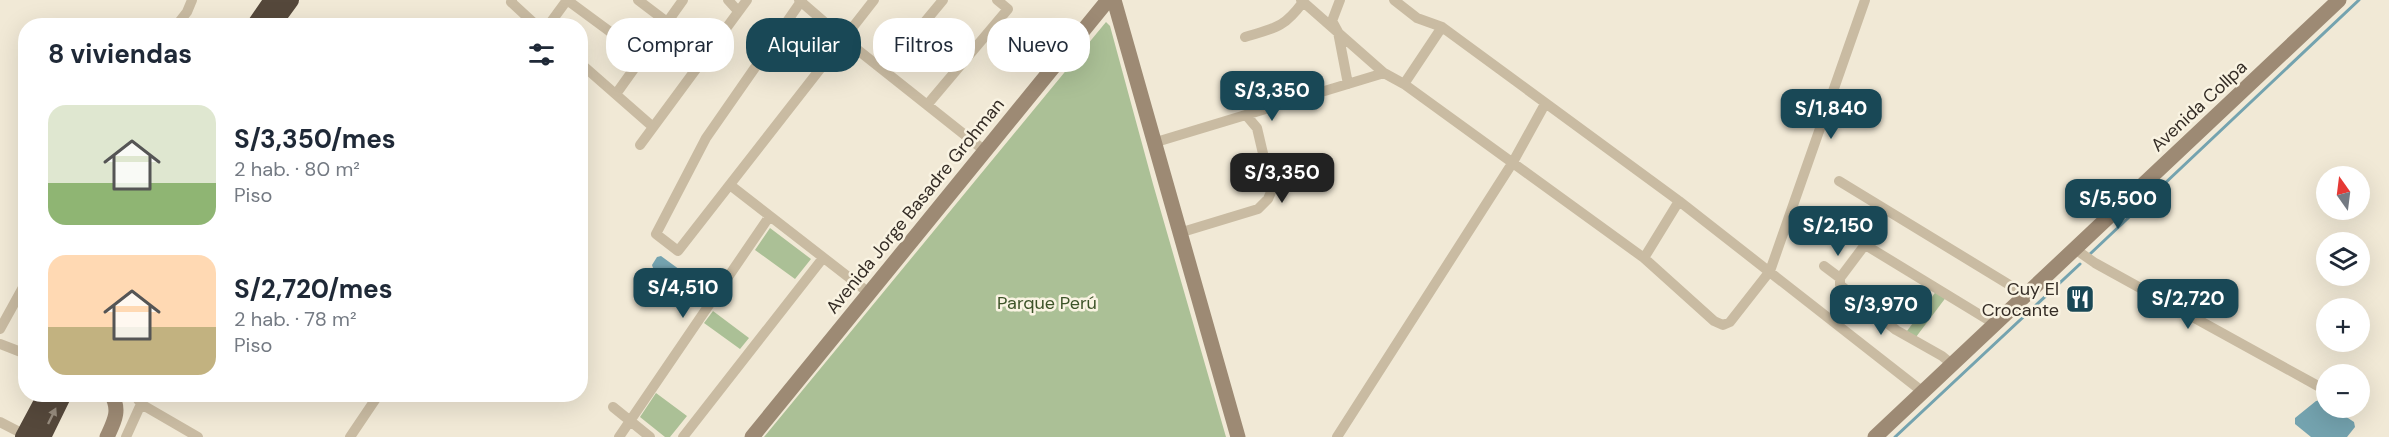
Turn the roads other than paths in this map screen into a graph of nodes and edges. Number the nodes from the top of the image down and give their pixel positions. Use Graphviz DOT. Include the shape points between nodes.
graph roads {
  1 [pos="192,0"];
  2 [pos="273,0"];
  3 [pos="290,0"];
  4 [pos="512,0"];
  5 [pos="567,0"];
  6 [pos="638,0"];
  7 [pos="683,0"];
  8 [pos="728,0"];
  9 [pos="747,0"];
  10 [pos="801,0"];
  11 [pos="874,0"];
  12 [pos="943,0"];
  13 [pos="997,0"];
  14 [pos="1108,0"];
  15 [pos="1114,0"];
  16 [pos="1340,0"];
  17 [pos="1394,0"];
  18 [pos="1865,0"];
  19 [pos="2339,0"];
  20 [pos="1302,1"];
  21 [pos="738,11"];
  22 [pos="182,18"];
  23 [pos="261,18"];
  24 [pos="277,18"];
  25 [pos="528,18"];
  26 [pos="555,18"];
  27 [pos="662,18"];
  28 [pos="670,18"];
  29 [pos="821,18"];
  30 [pos="860,18"];
  31 [pos="928,18"];
  32 [pos="1442,27"];
  33 [pos="606,29"];
  34 [pos="1338,32"];
  35 [pos="1245,37"];
  36 [pos="861,53"];
  37 [pos="873,62"];
  38 [pos="588,70"];
  39 [pos="632,72"];
  40 [pos="818,72"];
  41 [pos="885,72"];
  42 [pos="1384,73"];
  43 [pos="1348,84"];
  44 [pos="1404,84"];
  45 [pos="616,94"];
  46 [pos="1545,104"];
  47 [pos="927,105"];
  48 [pos="1246,115"];
  49 [pos="653,127"];
  50 [pos="1153,143"];
  51 [pos="640,145"];
  52 [pos="985,151"];
  53 [pos="1513,162"];
  54 [pos="1839,181"];
  55 [pos="730,185"];
  56 [pos="1679,201"];
  57 [pos="769,217"];
  58 [pos="1179,233"];
  59 [pos="2074,249"];
  60 [pos="823,258"];
  61 [pos="1644,258"];
  62 [pos="1824,266"];
  63 [pos="1770,271"];
  64 [pos="1840,278"];
  65 [pos="869,293"];
  66 [pos="2026,295"];
  67 [pos="18,297"];
  68 [pos="1995,324"];
  69 [pos="0,329"];
  70 [pos="0,344"];
  71 [pos="18,351"];
  72 [pos="1953,365"];
  73 [pos="2316,385"];
  74 [pos="1923,392"];
  75 [pos="44,402"];
  76 [pos="57,402"];
  77 [pos="115,402"];
  78 [pos="374,402"];
  79 [pos="141,404"];
  80 [pos="613,407"];
  81 [pos="631,421"];
  82 [pos="0,422"];
  83 [pos="1344,434"];
  84 [pos="30,436"];
  85 [pos="107,437"];
  86 [pos="126,437"];
  87 [pos="198,437"];
  88 [pos="350,437"];
  89 [pos="619,437"];
  90 [pos="650,437"];
  91 [pos="683,437"];
  92 [pos="752,437"];
  93 [pos="1238,437"];
  94 [pos="1875,437"];
  1 -- 22 [label="street"];
  2 -- 23 [label="highway"];
  3 -- 24 [label="highway"];
  4 -- 25 [label="street"];
  5 -- 26 [label="street"];
  5 -- 33 [label="street"];
  6 -- 27 [label="street"];
  7 -- 28 [label="street"];
  8 -- 21 [label="street"];
  9 -- 21 [label="street"];
  10 -- 29 [label="street"];
  10 -- 55 [label="street" via="706,138 656,234 678,251"];
  11 -- 30 [label="street"];
  12 -- 31 [label="street"];
  13 -- 47 [label="street" via="1008,9"];
  14 -- 52 [label="main road, Avenida Jorge Basadre Grohman"];
  15 -- 50 [label="main road"];
  16 -- 34 [label="street" via="1332,21"];
  17 -- 32 [label="street" via="1417,18"];
  18 -- 63 [label="street"];
  19 -- 59 [label="main road, Avenida Collpa"];
  20 -- 34 [label="street"];
  20 -- 35 [label="street" via="1291,19 1282,25"];
  21 -- 49 [label="street"];
  32 -- 44 [label="street"];
  32 -- 46 [label="street"];
  34 -- 42 [label="street"];
  34 -- 43 [label="street"];
  36 -- 37 [label="street"];
  38 -- 45 [label="street"];
  39 -- 45 [label="street"];
  40 -- 55 [label="street"];
  41 -- 47 [label="street"];
  42 -- 43 [label="street"];
  42 -- 44 [label="street"];
  43 -- 48 [label="street"];
  44 -- 53 [label="street"];
  45 -- 49 [label="street"];
  46 -- 53 [label="street"];
  46 -- 56 [label="street"];
  47 -- 52 [label="street"];
  48 -- 50 [label="street"];
  48 -- 58 [label="street" via="1257,128 1265,162 1277,178 1271,194 1258,209"];
  49 -- 51 [label="street"];
  50 -- 58 [label="main road"];
  52 -- 65 [label="main road, Avenida Jorge Basadre Grohman"];
  53 -- 61 [label="street"];
  53 -- 83 [label="street"];
  54 -- 66 [label="street"];
  55 -- 57 [label="street"];
  56 -- 61 [label="street"];
  56 -- 63 [label="street"];
  57 -- 60 [label="street"];
  57 -- 81 [label="street"];
  58 -- 93 [label="main road"];
  59 -- 66 [label="main road, Avenida Collpa"];
  59 -- 73 [label="street"];
  60 -- 65 [label="street"];
  60 -- 91 [label="street"];
  61 -- 63 [label="street" via="1723,325 1730,322"];
  62 -- 64 [label="street"];
  63 -- 74 [label="street"];
  64 -- 68 [label="street" via="1861,249 1868,246"];
  64 -- 72 [label="street" via="1840,285 1896,330"];
  65 -- 92 [label="main road, Avenida Jorge Basadre Grohman"];
  66 -- 68 [label="main road, Avenida Collpa"];
  67 -- 69 [label="street"];
  68 -- 72 [label="main road, Avenida Collpa"];
  70 -- 71 [label="street"];
  72 -- 74 [label="main road, Avenida Collpa"];
  74 -- 94 [label="main road, Avenida Collpa"];
  75 -- 84 [label="highway"];
  84 -- 76 [label="highway, one-way"];
  77 -- 85 [label="main road" via="117,412"];
  78 -- 88 [label="street"];
  79 -- 86 [label="street"];
  79 -- 87 [label="street"];
  80 -- 81 [label="street"];
  81 -- 89 [label="street"];
  81 -- 90 [label="street"];
  82 -- 84 [label="street"];
}
